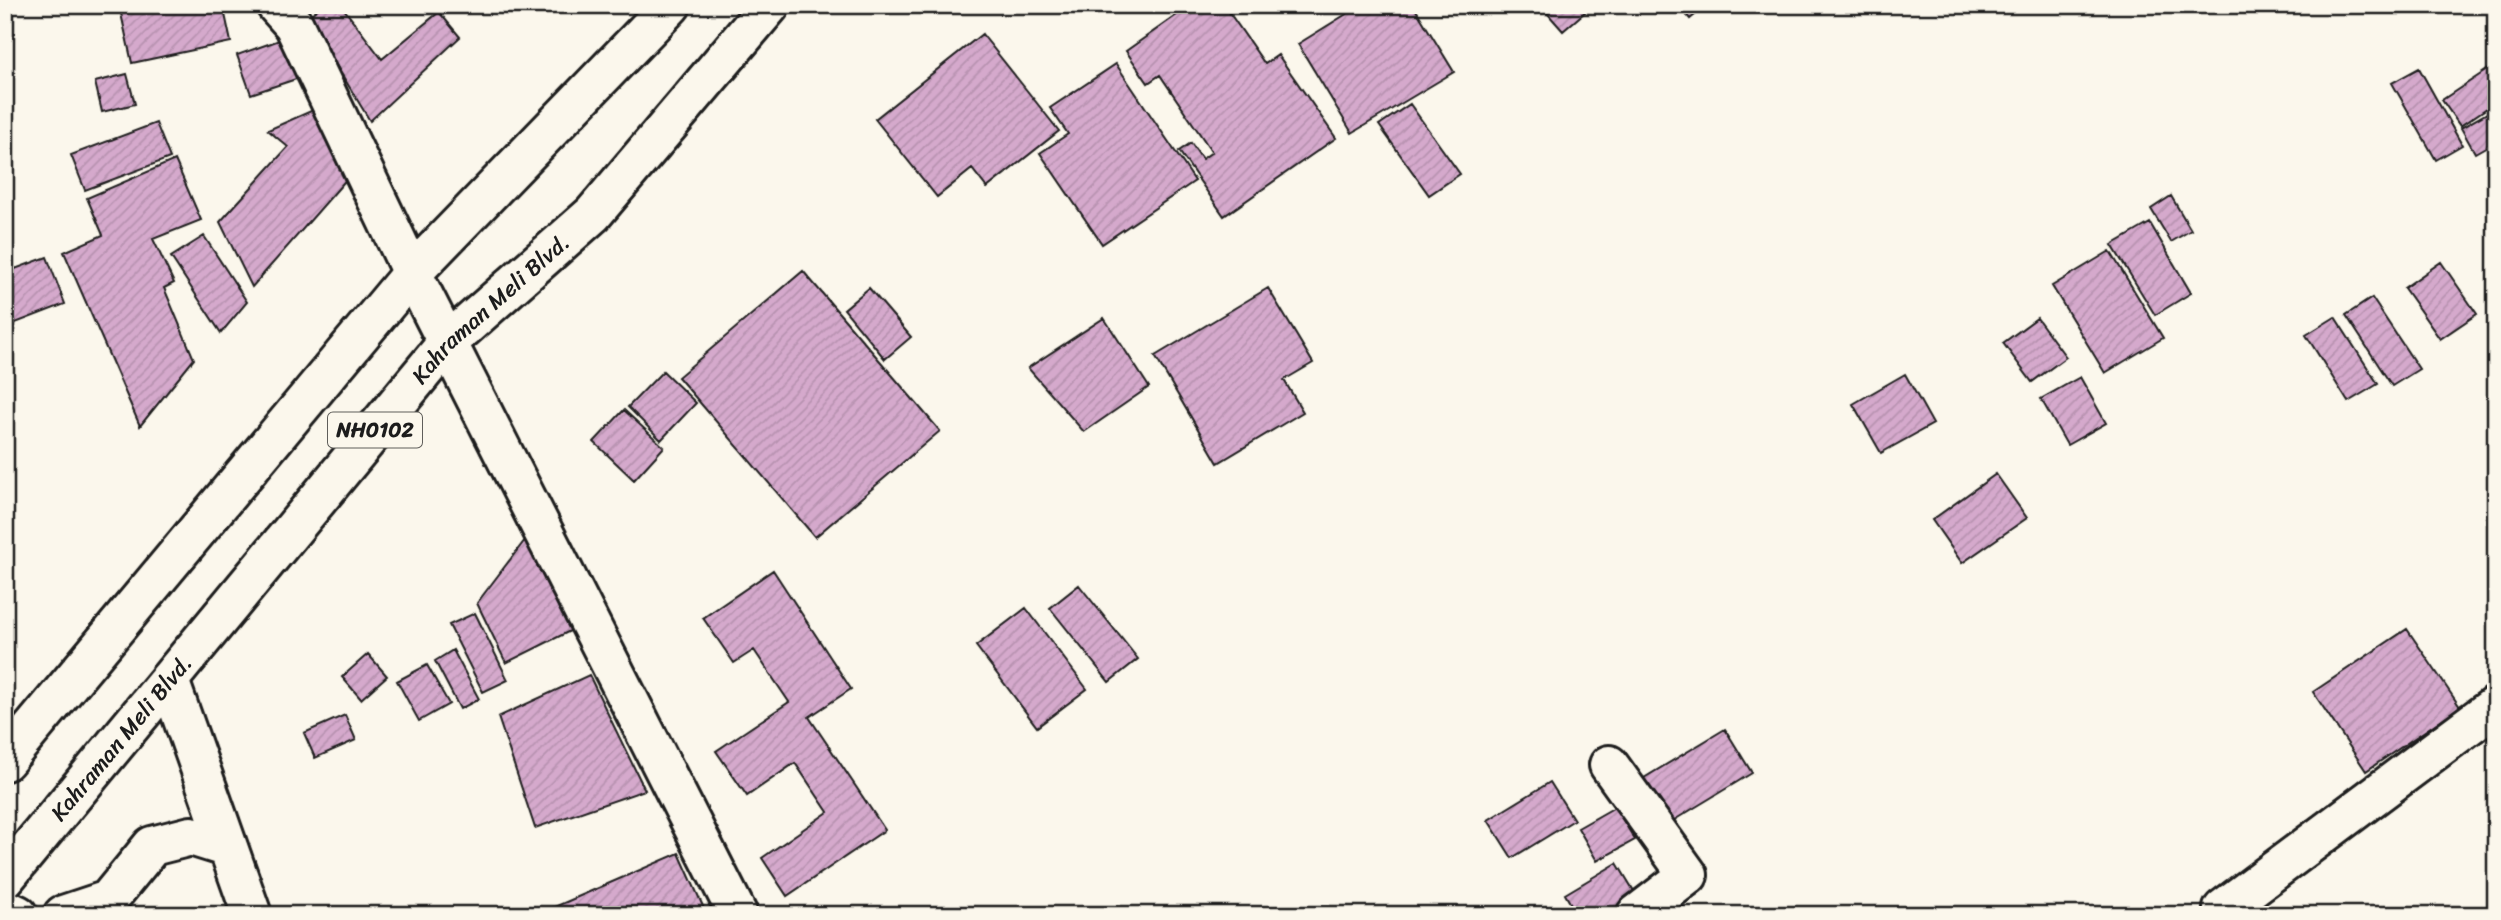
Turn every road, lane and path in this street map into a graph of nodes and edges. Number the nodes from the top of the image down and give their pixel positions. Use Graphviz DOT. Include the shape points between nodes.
graph roads {
  1 [pos="276,5"];
  2 [pos="671,5"];
  3 [pos="770,5"];
  4 [pos="412,273"];
  5 [pos="447,343"];
  6 [pos="169,680"];
  7 [pos="2496,705"];
  8 [pos="5,761"];
  9 [pos="1609,765"];
  10 [pos="226,847"];
  11 [pos="5,878"];
  12 [pos="5,909"];
  13 [pos="2222,909"];
  14 [pos="18,915"];
  15 [pos="64,915"];
  16 [pos="253,915"];
  17 [pos="738,915"];
  18 [pos="1636,915"];
  1 -- 4 [label="main road" via="294,25"];
  2 -- 4 [label="main road, NH0102"];
  3 -- 5 [label="main road, Kahraman Meli Blvd. / NH0102" via="593,214"];
  4 -- 5 [label="main road"];
  4 -- 8 [label="main road, NH0102"];
  5 -- 6 [label="main road, Kahraman Meli Blvd. / NH0102"];
  5 -- 17 [label="main road"];
  6 -- 10 [label="main road"];
  6 -- 11 [label="main road, Kahraman Meli Blvd. / NH0102"];
  7 -- 13 [label="main road"];
  9 -- 18 [label="main road" via="1688,875"];
  10 -- 15 [label="main road" via="191,836 152,846 108,900"];
  10 -- 16 [label="main road"];
  12 -- 14 [label="main road"];
}
